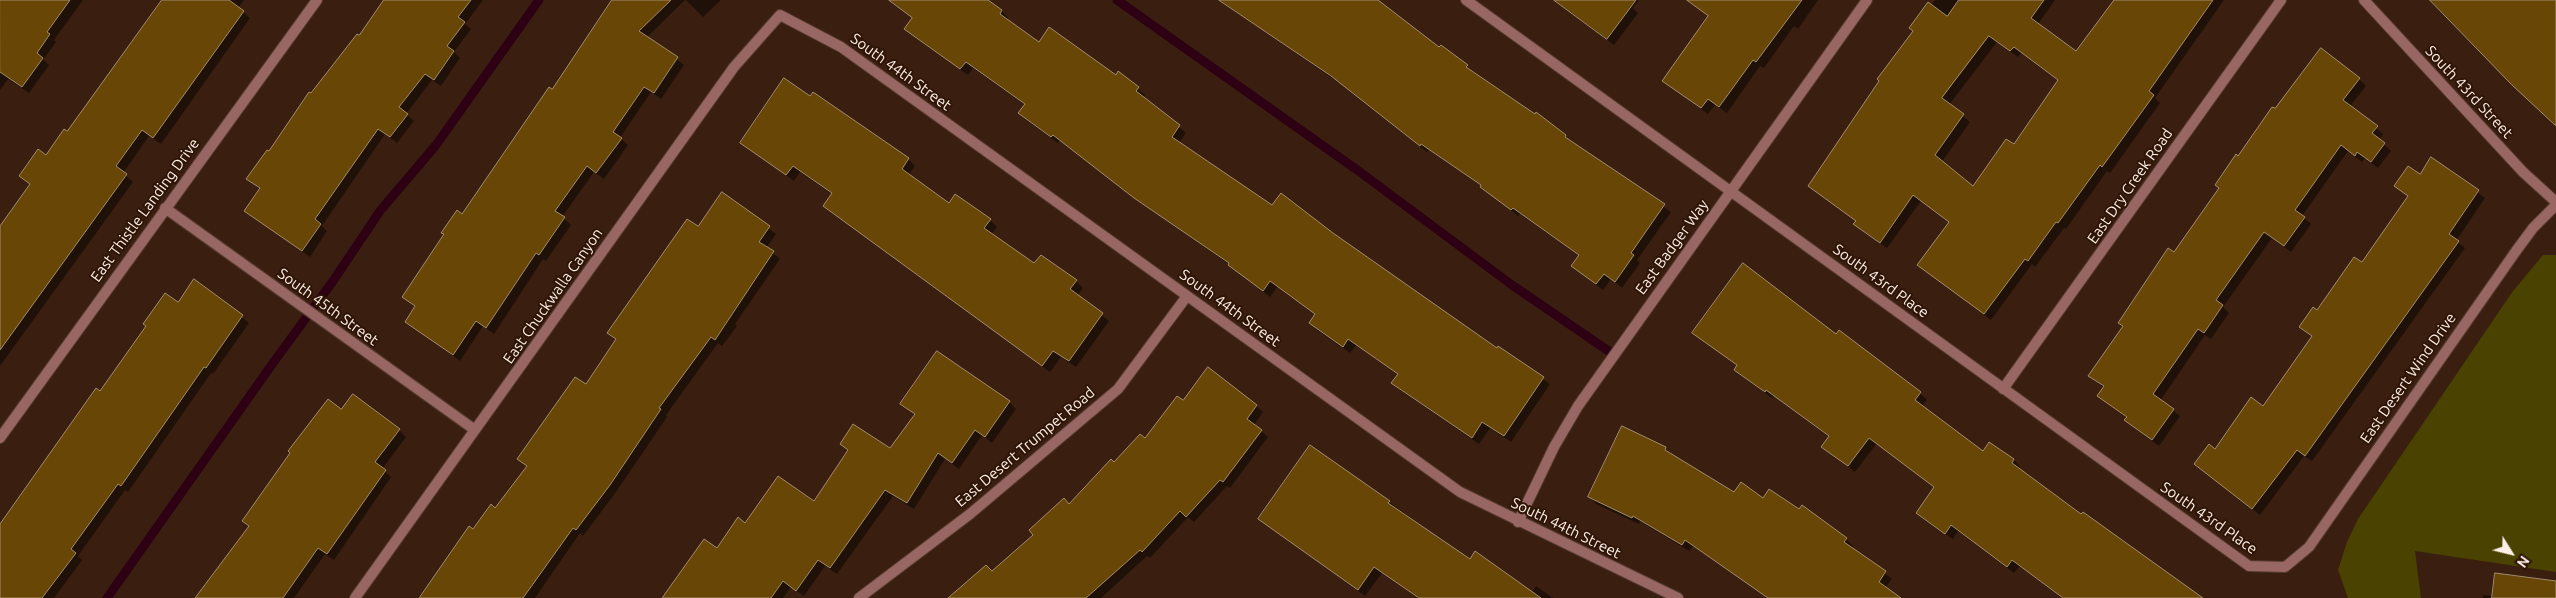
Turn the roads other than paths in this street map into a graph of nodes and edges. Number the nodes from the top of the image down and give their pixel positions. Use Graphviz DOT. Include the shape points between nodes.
graph roads {
  1 [pos="317,0"];
  2 [pos="1466,0"];
  3 [pos="1867,0"];
  4 [pos="2281,0"];
  5 [pos="2364,0"];
  6 [pos="780,16"];
  7 [pos="1731,191"];
  8 [pos="2556,203"];
  9 [pos="165,208"];
  10 [pos="1187,296"];
  11 [pos="2003,389"];
  12 [pos="475,430"];
  13 [pos="0,438"];
  14 [pos="1518,522"];
  15 [pos="2285,567"];
  16 [pos="355,598"];
  17 [pos="859,598"];
  18 [pos="1678,598"];
  1 -- 9 [label="street, East Thistle Landing Drive"];
  2 -- 7 [label="street, South 43rd Place"];
  3 -- 7 [label="street, East Badger Way"];
  4 -- 11 [label="street, East Dry Creek Road"];
  5 -- 8 [label="street, South 43rd Street" via="2523,172"];
  6 -- 10 [label="street, South 44th Street" via="840,47"];
  6 -- 12 [label="street, East Chuckwalla Canyon" via="734,67"];
  7 -- 11 [label="street, South 43rd Place"];
  7 -- 14 [label="street, East Badger Way" via="1578,406"];
  8 -- 15 [label="street, East Desert Wind Drive" via="2516,251 2309,546"];
  9 -- 12 [label="street, South 45th Street"];
  9 -- 13 [label="street, East Thistle Landing Drive"];
  10 -- 14 [label="street, South 44th Street" via="1460,492"];
  10 -- 17 [label="street, East Desert Trumpet Road" via="1118,388 970,514"];
  11 -- 15 [label="street, South 43rd Place" via="2249,566"];
  12 -- 16 [label="street, East Chuckwalla Canyon"];
  14 -- 18 [label="street, South 44th Street"];
}
